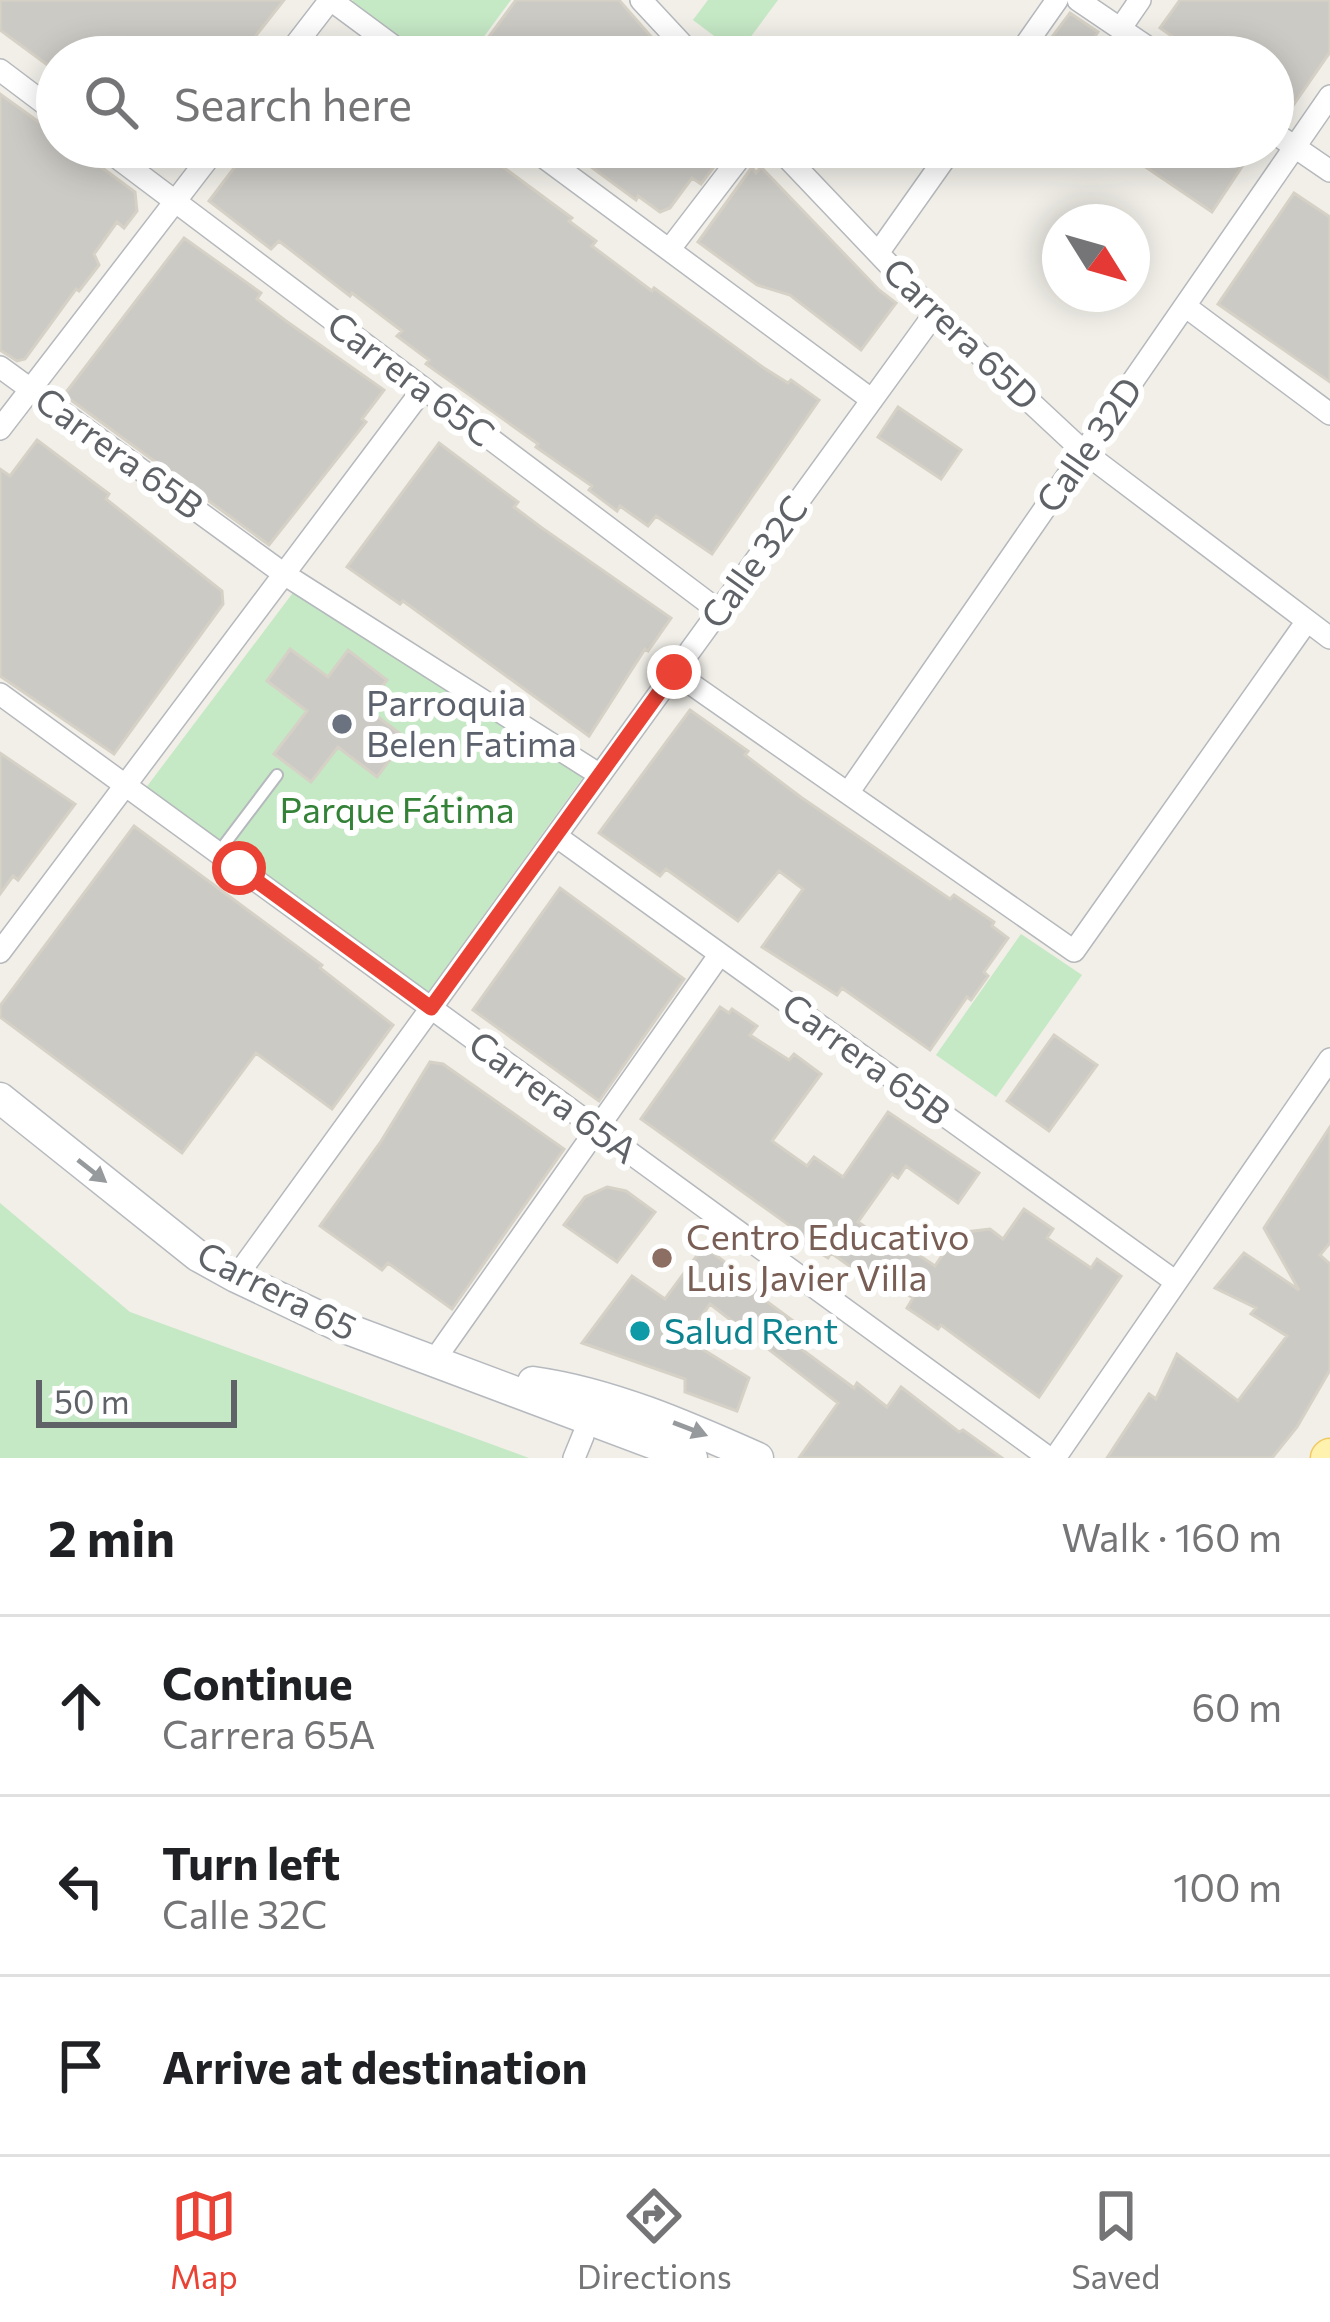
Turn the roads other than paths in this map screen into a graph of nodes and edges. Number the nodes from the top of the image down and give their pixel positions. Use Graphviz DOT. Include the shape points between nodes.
graph roads {
  1 [pos="330,0"];
  2 [pos="641,0"];
  3 [pos="1057,0"];
  4 [pos="1078,0"];
  5 [pos="1140,0"];
  6 [pos="1120,29"];
  7 [pos="302,36"];
  8 [pos="379,36"];
  9 [pos="674,36"];
  10 [pos="1032,36"];
  11 [pos="1130,36"];
  12 [pos="0,70"];
  13 [pos="1330,96"];
  14 [pos="36,97"];
  15 [pos="1295,147"];
  16 [pos="130,168"];
  17 [pos="201,168"];
  18 [pos="558,168"];
  19 [pos="732,168"];
  20 [pos="797,168"];
  21 [pos="938,168"];
  22 [pos="1280,168"];
  23 [pos="1330,170"];
  24 [pos="175,202"];
  25 [pos="669,250"];
  26 [pos="878,253"];
  27 [pos="1185,306"];
  28 [pos="935,313"];
  29 [pos="0,367"];
  30 [pos="423,388"];
  31 [pos="31,389"];
  32 [pos="872,400"];
  33 [pos="1330,414"];
  34 [pos="0,429"];
  35 [pos="1084,452"];
  36 [pos="284,574"];
  37 [pos="718,611"];
  38 [pos="1307,621"];
  39 [pos="1330,638"];
  40 [pos="674,672"];
  41 [pos="0,694"];
  42 [pos="278,775"];
  43 [pos="600,775"];
  44 [pos="125,785"];
  45 [pos="848,794"];
  46 [pos="556,836"];
  47 [pos="218,853"];
  48 [pos="0,952"];
  49 [pos="720,955"];
  50 [pos="431,1008"];
  51 [pos="1330,1059"];
  52 [pos="0,1098"];
  53 [pos="597,1129"];
  54 [pos="236,1277"];
  55 [pos="1176,1282"];
  56 [pos="444,1366"];
  57 [pos="578,1447"];
  58 [pos="635,1458"];
  59 [pos="692,1458"];
  60 [pos="758,1458"];
  61 [pos="1052,1458"];
  1 -- 7 [label="street"];
  1 -- 8 [label="street"];
  2 -- 9 [label="street"];
  3 -- 10 [label="street"];
  4 -- 6 [label="street"];
  5 -- 6 [label="street"];
  6 -- 11 [label="street"];
  12 -- 14 [label="street"];
  13 -- 15 [label="street, Calle 32D"];
  15 -- 23 [label="street"];
  16 -- 24 [label="street, Carrera 65C"];
  17 -- 24 [label="street"];
  18 -- 25 [label="street"];
  19 -- 25 [label="street"];
  20 -- 26 [label="street, Carrera 65D"];
  21 -- 26 [label="street"];
  22 -- 27 [label="street, Calle 32D"];
  24 -- 30 [label="street, Carrera 65C"];
  24 -- 31 [label="street"];
  25 -- 32 [label="street"];
  26 -- 28 [label="street, Carrera 65D"];
  27 -- 33 [label="street"];
  27 -- 35 [label="street, Calle 32D"];
  28 -- 32 [label="street, Calle 32C"];
  28 -- 35 [label="street, Carrera 65D"];
  29 -- 31 [label="street, Carrera 65B"];
  30 -- 36 [label="street"];
  30 -- 37 [label="street, Carrera 65C"];
  31 -- 34 [label="street"];
  31 -- 36 [label="street, Carrera 65B"];
  32 -- 37 [label="street, Calle 32C"];
  35 -- 38 [label="street, Carrera 65D"];
  35 -- 45 [label="street, Calle 32D"];
  36 -- 43 [label="street, Carrera 65B"];
  36 -- 44 [label="street"];
  37 -- 40 [label="street, Calle 32C"];
  38 -- 39 [label="street, Carrera 65D"];
  38 -- 45 [label="street" via="1074,951"];
  40 -- 43 [label="street, Calle 32C"];
  40 -- 45 [label="street"];
  41 -- 44 [label="street, Carrera 65A"];
  42 -- 47 [label="lane"];
  43 -- 46 [label="street, Calle 32C"];
  44 -- 47 [label="street, Carrera 65A"];
  44 -- 48 [label="street"];
  46 -- 49 [label="street, Carrera 65B"];
  46 -- 50 [label="street, Calle 32C"];
  47 -- 50 [label="street, Carrera 65A"];
  49 -- 53 [label="street"];
  49 -- 55 [label="street, Carrera 65B"];
  50 -- 53 [label="street, Carrera 65A"];
  50 -- 54 [label="street, Calle 32C"];
  51 -- 55 [label="street"];
  52 -- 54 [label="main road, Carrera 65, one-way" via="198,1256"];
  53 -- 56 [label="street"];
  53 -- 61 [label="street, Carrera 65A"];
  54 -- 56 [label="main road, Carrera 65"];
  55 -- 61 [label="street"];
  56 -- 57 [label="main road, Carrera 65"];
  56 -- 59 [label="main road, Carrera 65"];
  56 -- 60 [label="main road, Carrera 65, one-way" via="571,1388"];
  57 -- 58 [label="main road, Carrera 65"];
}
